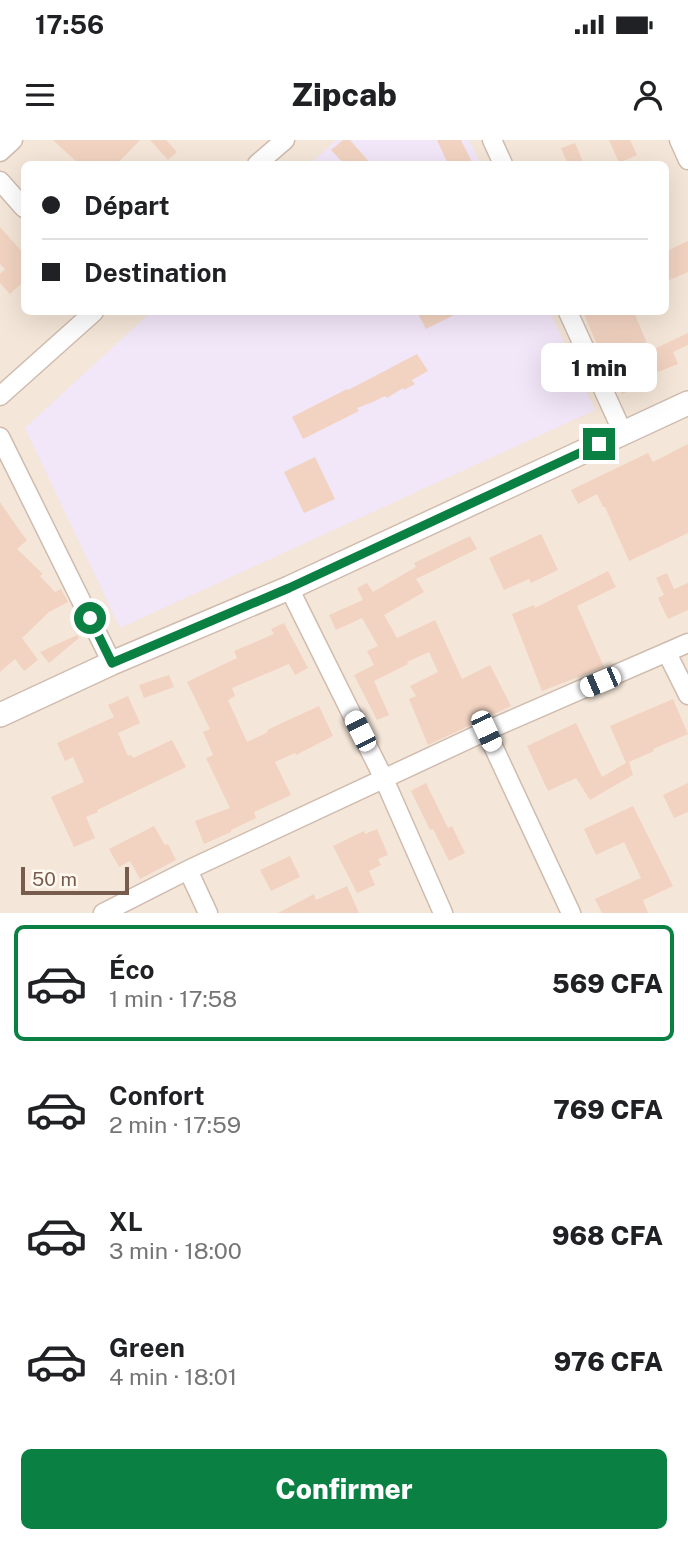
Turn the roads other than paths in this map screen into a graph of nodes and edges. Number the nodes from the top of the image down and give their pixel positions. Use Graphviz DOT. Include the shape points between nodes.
graph roads {
  1 [pos="13,140"];
  2 [pos="285,140"];
  3 [pos="492,140"];
  4 [pos="679,140"];
  5 [pos="0,152"];
  6 [pos="688,160"];
  7 [pos="260,161"];
  8 [pos="502,161"];
  9 [pos="0,181"];
  10 [pos="21,205"];
  11 [pos="91,315"];
  12 [pos="569,315"];
  13 [pos="0,396"];
  14 [pos="688,403"];
  15 [pos="623,433"];
  16 [pos="0,437"];
  17 [pos="289,588"];
  18 [pos="688,643"];
  19 [pos="667,653"];
  20 [pos="112,663"];
  21 [pos="688,695"];
  22 [pos="0,715"];
  23 [pos="486,731"];
  24 [pos="384,779"];
  25 [pos="188,870"];
  26 [pos="103,913"];
  27 [pos="208,913"];
  28 [pos="443,913"];
  29 [pos="571,913"];
  1 -- 5 [label="street"];
  2 -- 7 [label="street"];
  3 -- 8 [label="street"];
  4 -- 6 [label="street"];
  9 -- 10 [label="street"];
  11 -- 13 [label="street"];
  12 -- 15 [label="street"];
  14 -- 15 [label="street"];
  15 -- 17 [label="street"];
  16 -- 20 [label="street"];
  17 -- 20 [label="street"];
  17 -- 24 [label="street"];
  18 -- 19 [label="street"];
  19 -- 21 [label="street"];
  19 -- 23 [label="street"];
  20 -- 22 [label="street"];
  23 -- 24 [label="street"];
  23 -- 29 [label="street"];
  24 -- 25 [label="street"];
  24 -- 28 [label="street"];
  25 -- 26 [label="street"];
  25 -- 27 [label="street"];
}
